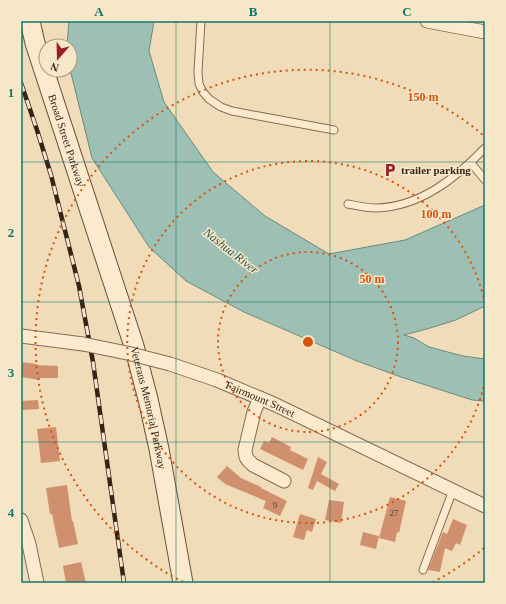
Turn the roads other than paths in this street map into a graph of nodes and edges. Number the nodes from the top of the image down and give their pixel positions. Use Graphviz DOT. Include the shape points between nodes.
graph roads {
  1 [pos="30,21"];
  2 [pos="201,21"];
  3 [pos="427,21"];
  4 [pos="470,25"];
  5 [pos="485,32"];
  6 [pos="334,130"];
  7 [pos="485,148"];
  8 [pos="471,163"];
  9 [pos="485,180"];
  10 [pos="348,204"];
  11 [pos="98,236"];
  12 [pos="21,336"];
  13 [pos="260,398"];
  14 [pos="284,481"];
  15 [pos="453,490"];
  16 [pos="485,506"];
  17 [pos="21,520"];
  18 [pos="423,570"];
  19 [pos="37,583"];
  20 [pos="183,583"];
  1 -- 11 [label="main road, Broad Street Parkway"];
  2 -- 6 [label="lane" via="197,76 200,88 209,99 229,110"];
  3 -- 4 [label="street"];
  4 -- 5 [label="street"];
  7 -- 8 [label="lane"];
  8 -- 9 [label="lane"];
  8 -- 10 [label="lane" via="436,189 410,202 376,208"];
  11 -- 20 [label="main road, Veterans Memorial Parkway" via="134,346 148,399"];
  12 -- 13 [label="street, Fairmount Street, bridge" via="72,342 170,364"];
  13 -- 14 [label="street" via="254,412 245,450 246,457 253,465"];
  13 -- 15 [label="street, Fairmount Street"];
  15 -- 16 [label="street, Fairmount Street"];
  15 -- 18 [label="lane"];
  17 -- 19 [label="street"];
}
